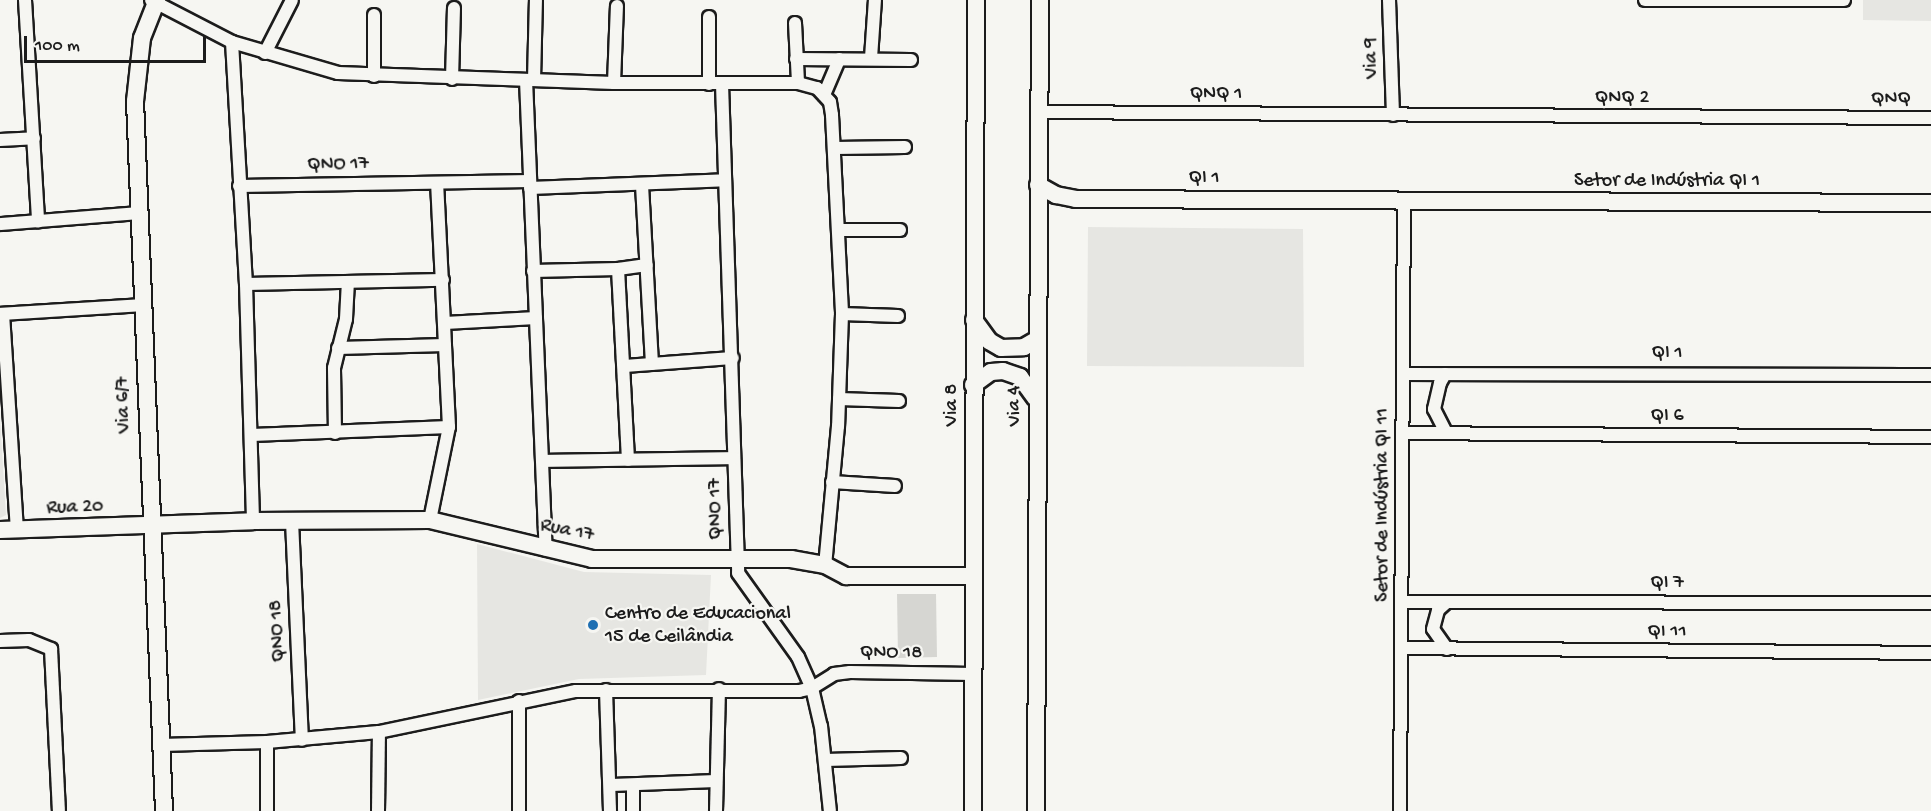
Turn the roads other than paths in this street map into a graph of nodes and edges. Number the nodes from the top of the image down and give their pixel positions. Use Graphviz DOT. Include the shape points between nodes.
graph roads {
  1 [pos="25,0"];
  2 [pos="292,0"];
  3 [pos="536,0"];
  4 [pos="875,0"];
  5 [pos="976,0"];
  6 [pos="1040,0"];
  7 [pos="1389,0"];
  8 [pos="1645,0"];
  9 [pos="1666,0"];
  10 [pos="154,1"];
  11 [pos="1838,1"];
  12 [pos="617,6"];
  13 [pos="454,8"];
  14 [pos="374,15"];
  15 [pos="709,17"];
  16 [pos="795,23"];
  17 [pos="232,42"];
  18 [pos="265,53"];
  19 [pos="839,58"];
  20 [pos="871,58"];
  21 [pos="796,59"];
  22 [pos="911,60"];
  23 [pos="374,76"];
  24 [pos="452,79"];
  25 [pos="530,80"];
  26 [pos="798,82"];
  27 [pos="614,83"];
  28 [pos="709,84"];
  29 [pos="722,84"];
  30 [pos="824,95"];
  31 [pos="1039,112"];
  32 [pos="1393,115"];
  33 [pos="1931,118"];
  34 [pos="1851,119"];
  35 [pos="34,138"];
  36 [pos="0,140"];
  37 [pos="905,147"];
  38 [pos="835,148"];
  39 [pos="725,180"];
  40 [pos="437,183"];
  41 [pos="530,185"];
  42 [pos="642,185"];
  43 [pos="1038,185"];
  44 [pos="239,186"];
  45 [pos="1076,199"];
  46 [pos="1404,199"];
  47 [pos="1931,203"];
  48 [pos="140,213"];
  49 [pos="1038,215"];
  50 [pos="38,222"];
  51 [pos="0,224"];
  52 [pos="839,230"];
  53 [pos="900,230"];
  54 [pos="647,265"];
  55 [pos="618,269"];
  56 [pos="533,271"];
  57 [pos="443,280"];
  58 [pos="246,284"];
  59 [pos="348,284"];
  60 [pos="142,305"];
  61 [pos="2,314"];
  62 [pos="842,314"];
  63 [pos="898,316"];
  64 [pos="536,318"];
  65 [pos="975,320"];
  66 [pos="445,323"];
  67 [pos="1036,340"];
  68 [pos="445,345"];
  69 [pos="338,348"];
  70 [pos="733,358"];
  71 [pos="652,364"];
  72 [pos="624,366"];
  73 [pos="1403,374"];
  74 [pos="1445,374"];
  75 [pos="1931,375"];
  76 [pos="973,385"];
  77 [pos="1035,398"];
  78 [pos="839,399"];
  79 [pos="899,401"];
  80 [pos="449,427"];
  81 [pos="335,433"];
  82 [pos="1402,433"];
  83 [pos="1446,433"];
  84 [pos="252,435"];
  85 [pos="1931,437"];
  86 [pos="734,458"];
  87 [pos="628,460"];
  88 [pos="544,461"];
  89 [pos="832,482"];
  90 [pos="895,486"];
  91 [pos="430,520"];
  92 [pos="253,521"];
  93 [pos="292,521"];
  94 [pos="151,526"];
  95 [pos="8,530"];
  96 [pos="546,550"];
  97 [pos="736,558"];
  98 [pos="825,565"];
  99 [pos="973,576"];
  100 [pos="1402,602"];
  101 [pos="1447,602"];
  102 [pos="1931,603"];
  103 [pos="0,641"];
  104 [pos="1402,648"];
  105 [pos="1447,649"];
  106 [pos="1931,653"];
  107 [pos="973,674"];
  108 [pos="812,688"];
  109 [pos="719,689"];
  110 [pos="606,690"];
  111 [pos="519,702"];
  112 [pos="379,732"];
  113 [pos="302,740"];
  114 [pos="267,742"];
  115 [pos="161,745"];
  116 [pos="902,758"];
  117 [pos="825,760"];
  118 [pos="716,781"];
  119 [pos="612,785"];
  120 [pos="633,785"];
  121 [pos="59,811"];
  122 [pos="164,811"];
  123 [pos="267,811"];
  124 [pos="378,811"];
  125 [pos="519,811"];
  126 [pos="610,811"];
  127 [pos="633,811"];
  128 [pos="716,811"];
  129 [pos="830,811"];
  130 [pos="973,811"];
  131 [pos="1036,811"];
  132 [pos="1400,811"];
  1 -- 35 [label="street"];
  2 -- 18 [label="street"];
  3 -- 25 [label="street"];
  4 -- 20 [label="street"];
  5 -- 65 [label="street, Via 8"];
  6 -- 31 [label="street, Via 4"];
  7 -- 32 [label="street, Via 9"];
  8 -- 9 [label="street"];
  9 -- 11 [label="street"];
  10 -- 17 [label="street"];
  10 -- 48 [label="street, Via 6/7" via="136,68"];
  12 -- 27 [label="street"];
  13 -- 24 [label="street"];
  14 -- 23 [label="street"];
  15 -- 28 [label="street"];
  16 -- 21 [label="street"];
  17 -- 18 [label="street"];
  17 -- 44 [label="street"];
  18 -- 23 [label="street" via="338,73"];
  19 -- 20 [label="street"];
  19 -- 21 [label="street"];
  19 -- 30 [label="street"];
  20 -- 22 [label="street"];
  21 -- 26 [label="street"];
  23 -- 24 [label="street"];
  24 -- 25 [label="street"];
  25 -- 27 [label="street"];
  25 -- 41 [label="street"];
  26 -- 29 [label="street"];
  26 -- 30 [label="street"];
  27 -- 28 [label="street"];
  28 -- 29 [label="street"];
  29 -- 39 [label="street, QNO 17"];
  30 -- 38 [label="street" via="832,115"];
  31 -- 32 [label="street, QNQ 1"];
  31 -- 43 [label="street, Via 4"];
  32 -- 34 [label="street, QNQ 2"];
  33 -- 34 [label="street, QNQ"];
  35 -- 36 [label="street"];
  35 -- 50 [label="street"];
  37 -- 38 [label="street"];
  38 -- 52 [label="street"];
  39 -- 42 [label="street, QNO 17"];
  39 -- 70 [label="street, QNO 17"];
  40 -- 41 [label="street, QNO 17"];
  40 -- 44 [label="street, QNO 17"];
  40 -- 57 [label="street"];
  41 -- 42 [label="street, QNO 17"];
  41 -- 56 [label="street"];
  42 -- 54 [label="street"];
  43 -- 45 [label="street, QI 1" via="1056,195"];
  43 -- 49 [label="street, Via 4"];
  44 -- 58 [label="street"];
  45 -- 46 [label="street, QI 1"];
  45 -- 49 [label="street, QI 1"];
  46 -- 47 [label="street, Setor de Indústria QI 1"];
  46 -- 73 [label="street, Setor de Indústria QI 11"];
  48 -- 50 [label="street"];
  48 -- 60 [label="street, Via 6/7"];
  49 -- 67 [label="street, Via 4"];
  50 -- 51 [label="street"];
  52 -- 53 [label="street"];
  52 -- 62 [label="street"];
  54 -- 55 [label="street"];
  54 -- 71 [label="street"];
  55 -- 56 [label="street"];
  55 -- 72 [label="street"];
  56 -- 64 [label="street"];
  57 -- 59 [label="street"];
  57 -- 66 [label="street"];
  58 -- 59 [label="street"];
  58 -- 84 [label="street"];
  59 -- 69 [label="street" via="346,319"];
  60 -- 61 [label="street"];
  60 -- 94 [label="street, Via 6/7"];
  61 -- 95 [label="street"];
  62 -- 63 [label="street"];
  62 -- 78 [label="street"];
  64 -- 66 [label="street"];
  64 -- 88 [label="street"];
  65 -- 67 [label="street" via="989,341 1001,348 1024,347"];
  65 -- 76 [label="street, Via 8"];
  66 -- 68 [label="street"];
  67 -- 77 [label="street, Via 4"];
  68 -- 69 [label="street"];
  68 -- 80 [label="street"];
  69 -- 81 [label="street" via="333,369"];
  70 -- 71 [label="street"];
  70 -- 86 [label="street, QNO 17"];
  71 -- 72 [label="street"];
  72 -- 87 [label="street"];
  73 -- 74 [label="street, QI 1"];
  73 -- 82 [label="street, Setor de Indústria QI 11"];
  74 -- 75 [label="street, QI 1"];
  74 -- 83 [label="street" via="1434,409"];
  76 -- 77 [label="street" via="991,372 1003,371 1020,377"];
  76 -- 99 [label="street, Via 8"];
  77 -- 131 [label="street, Via 4"];
  78 -- 79 [label="street"];
  78 -- 89 [label="street"];
  80 -- 81 [label="street"];
  80 -- 91 [label="street"];
  81 -- 84 [label="street"];
  82 -- 83 [label="street, QI 6"];
  82 -- 100 [label="street, Setor de Indústria QI 11"];
  83 -- 85 [label="street, QI 6"];
  84 -- 92 [label="street"];
  86 -- 87 [label="street, QNO 17"];
  86 -- 97 [label="street, QNO 17"];
  87 -- 88 [label="street, QNO 17"];
  88 -- 96 [label="street"];
  89 -- 90 [label="street"];
  89 -- 98 [label="street"];
  91 -- 93 [label="street, Rua 17"];
  91 -- 96 [label="street, Rua 17"];
  92 -- 93 [label="street, Rua 17"];
  92 -- 94 [label="street, Rua 17"];
  93 -- 113 [label="street, QNO 18"];
  94 -- 95 [label="street, Rua 20"];
  94 -- 115 [label="street, Via 6/7"];
  96 -- 97 [label="street, Rua 17" via="615,560"];
  97 -- 98 [label="street, Rua 17"];
  97 -- 108 [label="street" via="741,581 798,657"];
  98 -- 99 [label="street, Rua 17" via="846,576"];
  99 -- 107 [label="street, Via 8"];
  100 -- 101 [label="street, QI 7"];
  100 -- 104 [label="street, Setor de Indústria QI 11"];
  101 -- 102 [label="street, QI 7"];
  101 -- 105 [label="street" via="1438,610 1433,629"];
  103 -- 121 [label="street" via="29,640 51,649"];
  104 -- 105 [label="street, QI 11"];
  104 -- 132 [label="street, Setor de Indústria QI 11"];
  105 -- 106 [label="street, QI 11"];
  107 -- 108 [label="street, QNO 18" via="850,672 834,674"];
  107 -- 130 [label="street, Via 8"];
  108 -- 109 [label="street, QNO 18"];
  108 -- 117 [label="street"];
  109 -- 110 [label="street, QNO 18"];
  109 -- 118 [label="street"];
  110 -- 111 [label="street, QNO 18"];
  110 -- 119 [label="street"];
  111 -- 112 [label="street, QNO 18"];
  111 -- 125 [label="street"];
  112 -- 113 [label="street, QNO 18"];
  112 -- 124 [label="street"];
  113 -- 114 [label="street, QNO 18"];
  114 -- 115 [label="street, QNO 18"];
  114 -- 123 [label="street"];
  115 -- 122 [label="street, Via 6/7"];
  116 -- 117 [label="street"];
  117 -- 129 [label="street"];
  118 -- 120 [label="street"];
  118 -- 128 [label="street"];
  119 -- 120 [label="street"];
  119 -- 126 [label="street"];
  120 -- 127 [label="street"];
}
